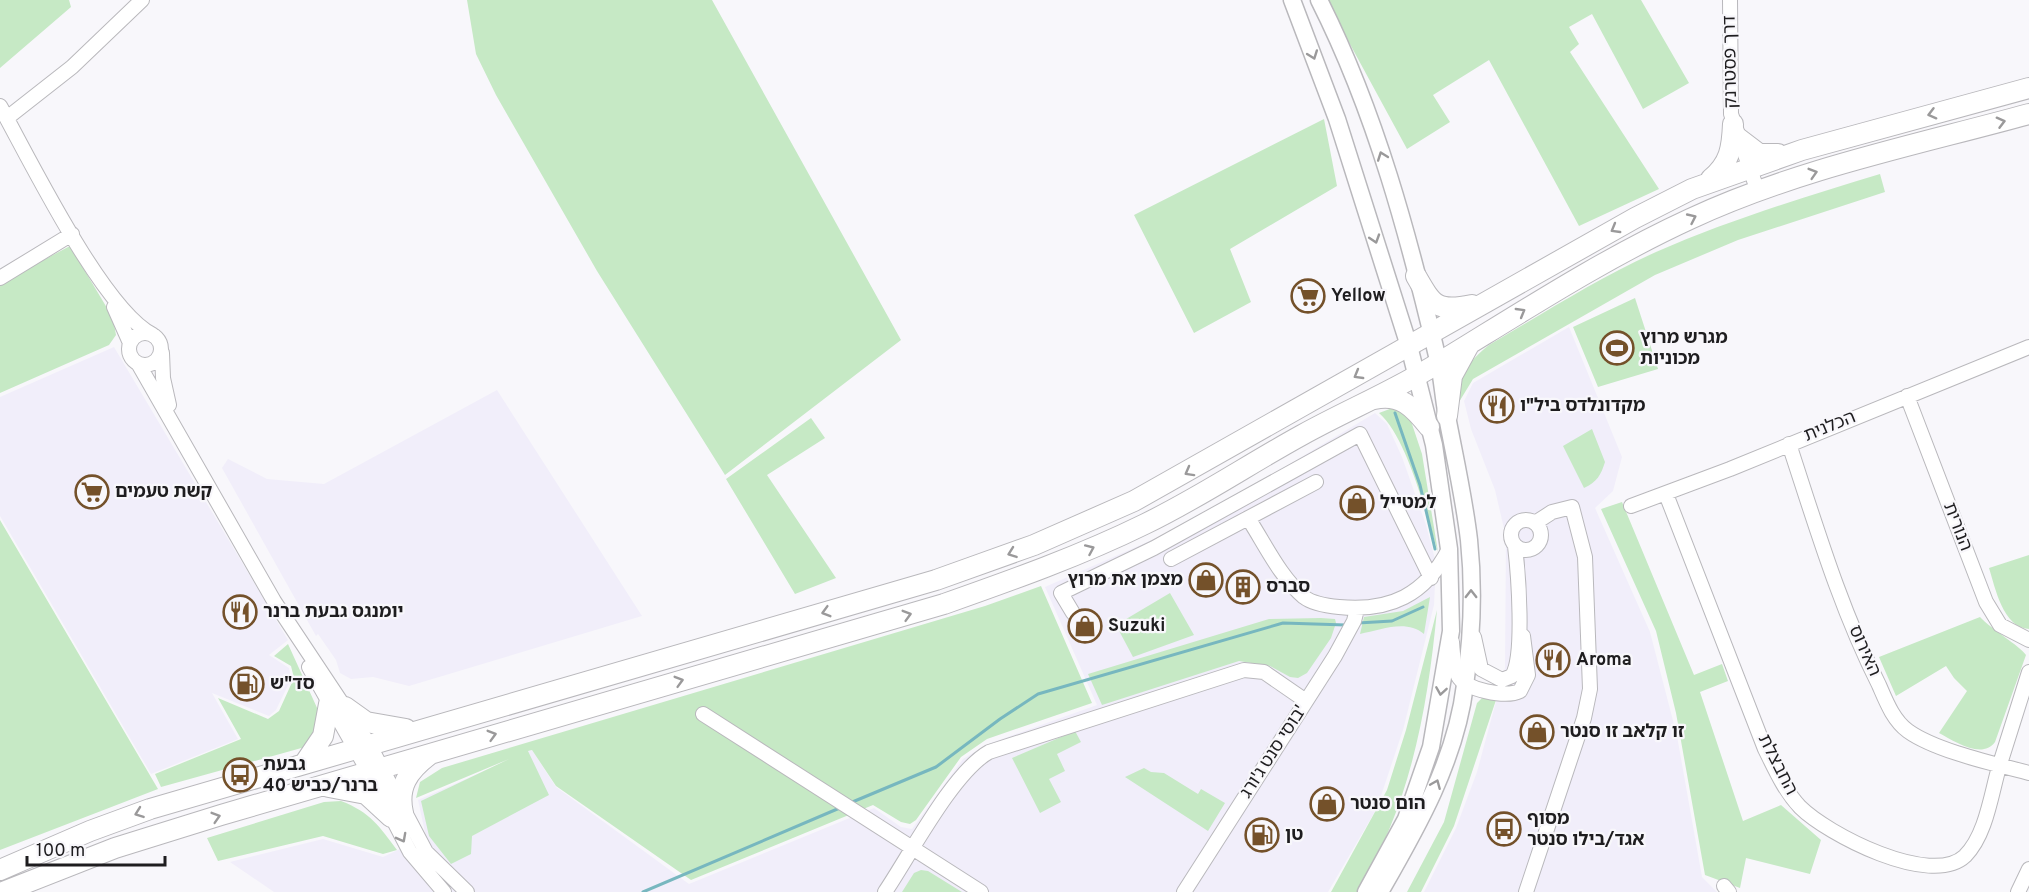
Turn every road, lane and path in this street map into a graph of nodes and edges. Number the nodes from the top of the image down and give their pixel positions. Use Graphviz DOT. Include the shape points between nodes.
graph roads {
  1 [pos="142,0"];
  2 [pos="1292,0"];
  3 [pos="1319,0"];
  4 [pos="1730,0"];
  5 [pos="2029,88"];
  6 [pos="3,112"];
  7 [pos="2029,114"];
  8 [pos="1736,131"];
  9 [pos="1792,153"];
  10 [pos="1748,168"];
  11 [pos="1704,184"];
  12 [pos="1758,192"];
  13 [pos="72,234"];
  14 [pos="98,276"];
  15 [pos="1416,276"];
  16 [pos="0,278"];
  17 [pos="1489,302"];
  18 [pos="1431,334"];
  19 [pos="153,335"];
  20 [pos="1471,342"];
  21 [pos="130,343"];
  22 [pos="1409,346"];
  23 [pos="2029,346"];
  24 [pos="162,351"];
  25 [pos="1439,363"];
  26 [pos="139,365"];
  27 [pos="1415,376"];
  28 [pos="1907,396"];
  29 [pos="1365,402"];
  30 [pos="1446,416"];
  31 [pos="1429,427"];
  32 [pos="183,440"];
  33 [pos="1790,444"];
  34 [pos="1316,482"];
  35 [pos="1666,494"];
  36 [pos="1631,506"];
  37 [pos="1248,518"];
  38 [pos="1535,523"];
  39 [pos="1515,546"];
  40 [pos="1449,549"];
  41 [pos="1529,550"];
  42 [pos="1171,559"];
  43 [pos="1431,578"];
  44 [pos="1518,578"];
  45 [pos="1356,611"];
  46 [pos="1073,613"];
  47 [pos="1519,619"];
  48 [pos="1471,623"];
  49 [pos="1451,632"];
  50 [pos="2029,640"];
  51 [pos="2029,672"];
  52 [pos="1465,685"];
  53 [pos="1306,701"];
  54 [pos="337,706"];
  55 [pos="702,714"];
  56 [pos="426,727"];
  57 [pos="362,746"];
  58 [pos="435,751"];
  59 [pos="304,764"];
  60 [pos="2000,765"];
  61 [pos="374,769"];
  62 [pos="2029,773"];
  63 [pos="312,788"];
  64 [pos="397,815"];
  65 [pos="913,849"];
  66 [pos="2029,869"];
  67 [pos="0,870"];
  68 [pos="3,892"];
  69 [pos="444,892"];
  70 [pos="467,892"];
  71 [pos="885,892"];
  72 [pos="981,892"];
  73 [pos="1184,892"];
  74 [pos="1366,892"];
  75 [pos="1380,892"];
  76 [pos="1526,892"];
  77 [pos="2018,892"];
  1 -- 6 [label="street" via="72,67"];
  2 -- 22 [label="main road, one-way" via="1337,119"];
  15 -- 3 [label="main road, one-way" via="1384,162 1344,51"];
  4 -- 8 [label="street, דרך פסטרנק" via="1730,85"];
  5 -- 9 [label="highway, one-way"];
  6 -- 13 [label="street"];
  12 -- 7 [label="highway, one-way"];
  8 -- 9 [label="highway" via="1759,154"];
  8 -- 10 [label="street, דרך פסטרנק"];
  8 -- 11 [label="highway" via="1725,165"];
  9 -- 10 [label="highway"];
  10 -- 11 [label="highway"];
  10 -- 12 [label="street, דרך פסטרנק"];
  11 -- 17 [label="highway, one-way" via="1635,218"];
  20 -- 12 [label="highway, one-way" via="1624,252 1708,211"];
  13 -- 14 [label="street"];
  13 -- 16 [label="street"];
  14 -- 19 [label="street" via="138,327"];
  14 -- 21 [label="street"];
  15 -- 17 [label="highway" via="1426,294 1440,307"];
  15 -- 18 [label="main road"];
  17 -- 18 [label="highway"];
  18 -- 22 [label="highway"];
  18 -- 25 [label="main road"];
  19 -- 21 [label="street" via="139,334"];
  19 -- 24 [label="street"];
  20 -- 25 [label="highway"];
  20 -- 30 [label="highway" via="1452,376"];
  21 -- 26 [label="street" via="131,358"];
  22 -- 27 [label="main road"];
  22 -- 56 [label="highway, one-way" via="1134,501 1034,546 936,580"];
  23 -- 28 [label="street, הכלנית"];
  24 -- 26 [label="street" via="154,364"];
  24 -- 32 [label="street" via="165,389"];
  25 -- 27 [label="highway"];
  25 -- 30 [label="main road"];
  26 -- 32 [label="street"];
  27 -- 29 [label="highway"];
  27 -- 31 [label="main road"];
  28 -- 33 [label="street, הכלנית"];
  28 -- 50 [label="street, הנורית" via="1986,602 2000,625"];
  29 -- 31 [label="highway" via="1384,397 1402,400"];
  58 -- 29 [label="highway, one-way" via="944,604 1043,570 1146,524"];
  48 -- 30 [label="main road, one-way" via="1469,542"];
  31 -- 40 [label="main road" via="1442,487"];
  32 -- 54 [label="street"];
  33 -- 35 [label="street, הכלנית"];
  33 -- 60 [label="street, האירוס" via="1831,573 1888,706 1906,729 1917,736"];
  34 -- 37 [label="street"];
  35 -- 36 [label="street, הכלנית"];
  35 -- 60 [label="street, החבצלת" via="1765,749 1787,791 1814,820 1850,841 1887,855 1939,867 1955,863 1979,833"];
  37 -- 42 [label="street"];
  37 -- 45 [label="street" via="1282,572 1303,596 1320,604"];
  38 -- 39 [label="street" via="1521,520 1513,527 1510,537"];
  38 -- 41 [label="street" via="1540,541"];
  38 -- 76 [label="street" via="1552,512 1572,507 1583,544 1592,675 1584,718"];
  39 -- 41 [label="street"];
  39 -- 44 [label="street"];
  40 -- 43 [label="street"];
  40 -- 49 [label="main road"];
  41 -- 44 [label="street"];
  43 -- 45 [label="street" via="1393,603"];
  43 -- 46 [label="street" via="1360,434 1154,548 1061,593"];
  44 -- 47 [label="street"];
  45 -- 53 [label="street, בוסי סנט ג'ורג'" via="1346,638"];
  47 -- 48 [label="street" via="1515,671 1502,680 1481,669"];
  47 -- 52 [label="street" via="1527,657 1525,685 1506,695"];
  48 -- 52 [label="main road"];
  49 -- 52 [label="street" via="1456,674"];
  49 -- 74 [label="main road, one-way" via="1426,766 1406,819"];
  51 -- 60 [label="street, החבצלת"];
  75 -- 52 [label="main road, one-way" via="1413,835 1443,767"];
  53 -- 65 [label="street" via="1264,672 1244,670 989,752 966,768"];
  53 -- 73 [label="street, בוסי סנט ג'ורג'"];
  54 -- 56 [label="highway" via="366,722 385,727"];
  54 -- 57 [label="street"];
  54 -- 59 [label="highway"];
  55 -- 65 [label="street"];
  56 -- 57 [label="highway"];
  57 -- 59 [label="highway"];
  57 -- 61 [label="street"];
  58 -- 61 [label="highway"];
  58 -- 64 [label="highway" via="404,782"];
  59 -- 67 [label="highway, one-way" via="150,809"];
  60 -- 62 [label="street, האירוס"];
  61 -- 63 [label="highway"];
  61 -- 64 [label="street"];
  63 -- 64 [label="highway" via="356,790"];
  68 -- 63 [label="highway, one-way" via="115,848"];
  64 -- 69 [label="street, one-way" via="410,852"];
  64 -- 70 [label="street" via="426,852"];
  65 -- 71 [label="street"];
  65 -- 72 [label="street"];
  66 -- 77 [label="street"];
}
